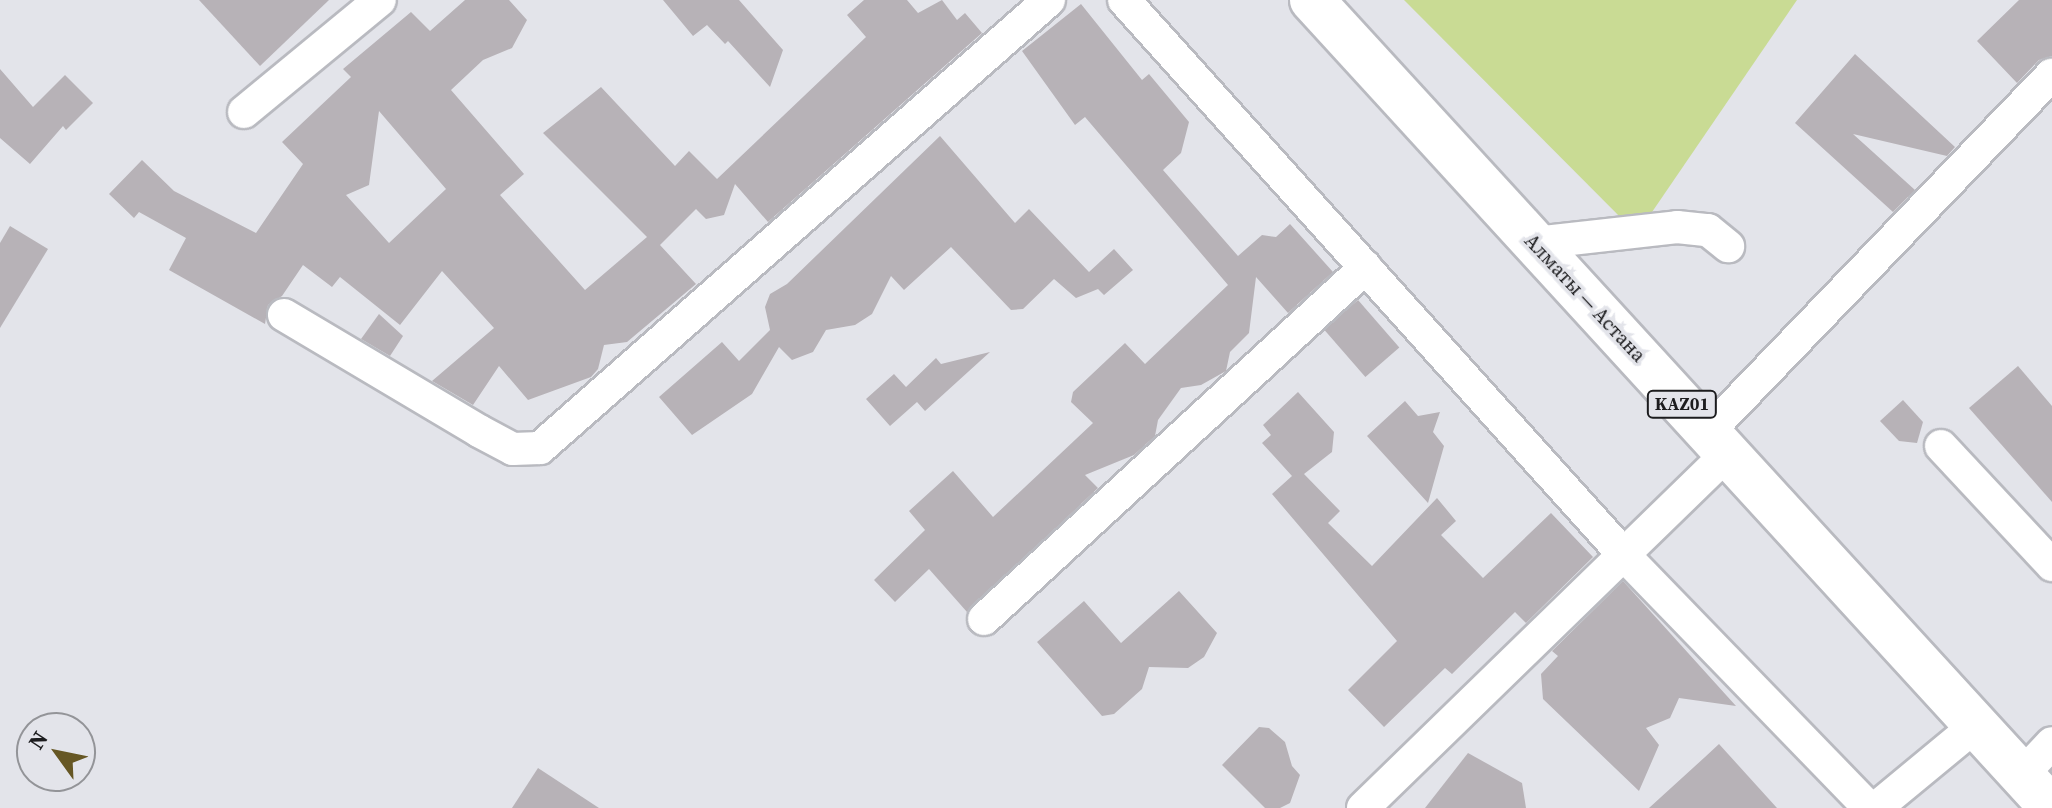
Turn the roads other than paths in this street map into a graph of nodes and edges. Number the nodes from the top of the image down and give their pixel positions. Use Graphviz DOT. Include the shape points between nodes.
graph roads {
  1 [pos="380,0"];
  2 [pos="1049,0"];
  3 [pos="1124,0"];
  4 [pos="1312,0"];
  5 [pos="2052,74"];
  6 [pos="244,112"];
  7 [pos="1535,243"];
  8 [pos="1728,246"];
  9 [pos="1366,267"];
  10 [pos="284,315"];
  11 [pos="1718,443"];
  12 [pos="1941,446"];
  13 [pos="1624,555"];
  14 [pos="2052,565"];
  15 [pos="984,619"];
  16 [pos="1974,727"];
  17 [pos="2052,743"];
  18 [pos="2021,776"];
  19 [pos="1363,808"];
  20 [pos="1869,808"];
  21 [pos="1876,808"];
  22 [pos="2052,808"];
  1 -- 6 [label="street"];
  2 -- 10 [label="street" via="540,448 513,449"];
  3 -- 9 [label="street"];
  4 -- 7 [label="highway, Алматы — Астана / KАZ01"];
  5 -- 11 [label="street"];
  7 -- 8 [label="street" via="1677,227 1708,230"];
  7 -- 11 [label="highway, Алматы — Астана / KАZ01"];
  9 -- 13 [label="street"];
  9 -- 15 [label="street"];
  11 -- 13 [label="street"];
  11 -- 16 [label="highway, Алматы — Астана / KАZ01"];
  12 -- 14 [label="street"];
  13 -- 19 [label="street"];
  13 -- 20 [label="street"];
  16 -- 18 [label="highway, Алматы — Астана / KАZ01"];
  16 -- 21 [label="street"];
  17 -- 18 [label="street"];
  18 -- 22 [label="highway, Алматы — Астана / KАZ01"];
}
